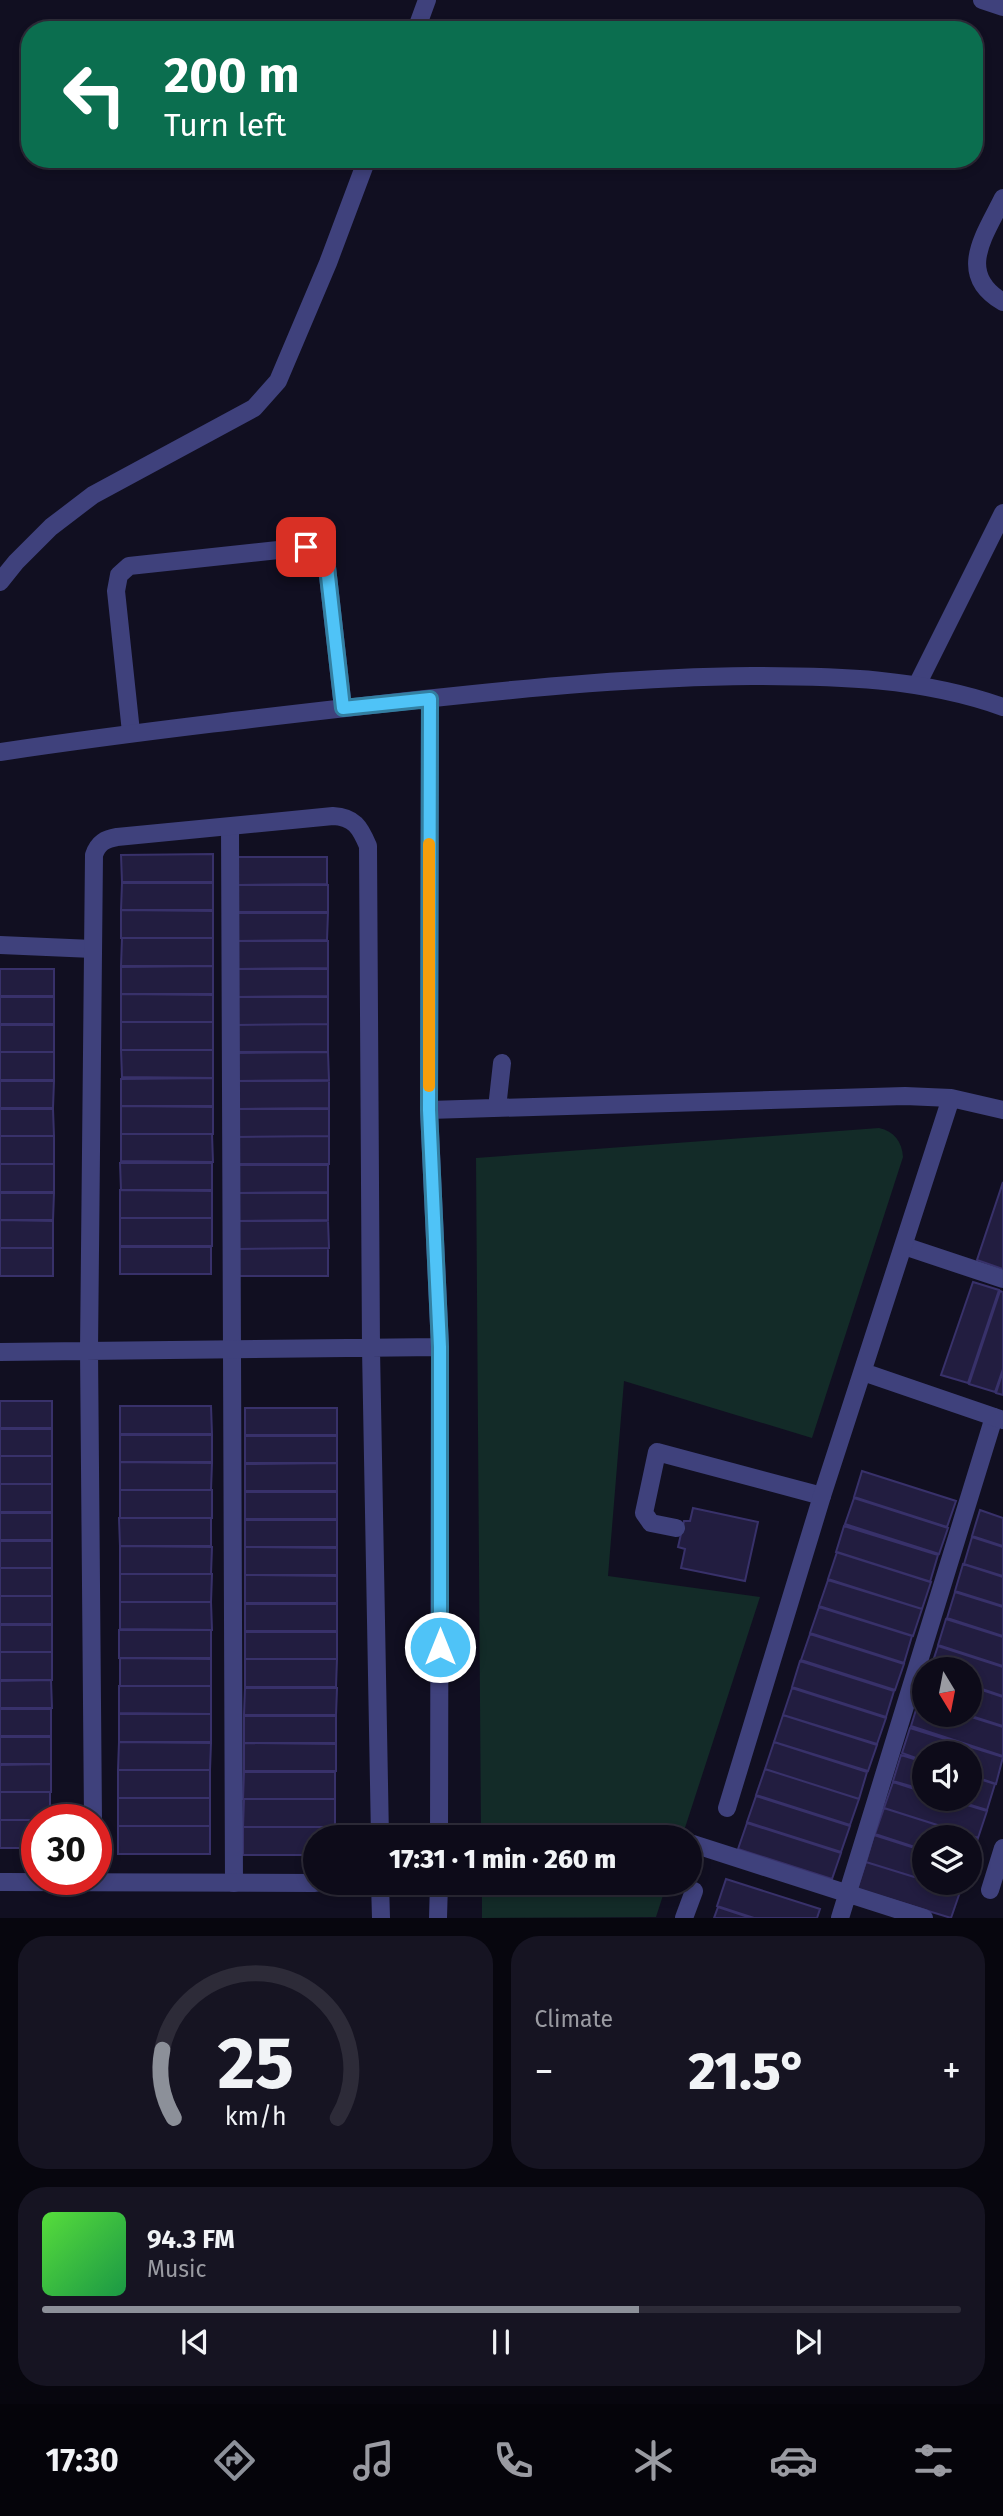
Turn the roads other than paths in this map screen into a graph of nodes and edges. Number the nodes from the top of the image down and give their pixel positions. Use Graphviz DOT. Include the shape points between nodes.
graph roads {
  1 [pos="427,0"];
  2 [pos="982,0"];
  3 [pos="1003,7"];
  4 [pos="419,21"];
  5 [pos="364,168"];
  6 [pos="1003,198"];
  7 [pos="1003,302"];
  8 [pos="1003,513"];
  9 [pos="0,582"];
  10 [pos="917,685"];
  11 [pos="430,699"];
  12 [pos="1003,707"];
  13 [pos="343,708"];
  14 [pos="131,733"];
  15 [pos="0,752"];
  16 [pos="230,827"];
  17 [pos="0,945"];
  18 [pos="93,949"];
  19 [pos="502,1063"];
  20 [pos="951,1098"];
  21 [pos="497,1108"];
  22 [pos="429,1110"];
  23 [pos="1003,1110"];
  24 [pos="904,1246"];
  25 [pos="1003,1279"];
  26 [pos="440,1347"];
  27 [pos="232,1349"];
  28 [pos="371,1349"];
  29 [pos="89,1350"];
  30 [pos="0,1352"];
  31 [pos="863,1372"];
  32 [pos="998,1419"];
  33 [pos="822,1496"];
  34 [pos="676,1528"];
  35 [pos="93,1804"];
  36 [pos="727,1808"];
  37 [pos="380,1825"];
  38 [pos="439,1825"];
  39 [pos="702,1847"];
  40 [pos="1003,1848"];
  41 [pos="112,1881"];
  42 [pos="0,1882"];
  43 [pos="21,1882"];
  44 [pos="234,1883"];
  45 [pos="303,1883"];
  46 [pos="989,1890"];
  47 [pos="848,1893"];
  48 [pos="380,1895"];
  49 [pos="439,1895"];
  50 [pos="692,1895"];
  51 [pos="381,1917"];
  52 [pos="438,1917"];
  53 [pos="684,1917"];
  54 [pos="840,1917"];
  55 [pos="924,1917"];
  1 -- 4 [label="street"];
  2 -- 3 [label="street"];
  5 -- 9 [label="street" via="278,381 254,408 93,495 51,527"];
  6 -- 7 [label="street" via="977,251 977,266 983,288"];
  8 -- 10 [label="street"];
  10 -- 11 [label="street" via="853,678 732,677 532,687"];
  10 -- 12 [label="street"];
  11 -- 13 [label="street"];
  11 -- 22 [label="street"];
  13 -- 14 [label="street"];
  13 -- 14 [label="street" via="327,567 320,553 306,547 129,566 120,575 116,591"];
  14 -- 15 [label="street"];
  16 -- 18 [label="street" via="117,837 97,846 92,869"];
  16 -- 27 [label="street"];
  16 -- 28 [label="street" via="345,817 363,833 368,846"];
  17 -- 18 [label="street"];
  18 -- 29 [label="street"];
  19 -- 21 [label="street"];
  20 -- 21 [label="street"];
  20 -- 23 [label="street"];
  20 -- 24 [label="street"];
  21 -- 22 [label="street"];
  22 -- 26 [label="street"];
  24 -- 25 [label="street"];
  24 -- 31 [label="street"];
  26 -- 28 [label="street"];
  26 -- 38 [label="street"];
  27 -- 28 [label="street"];
  27 -- 29 [label="street"];
  27 -- 44 [label="street"];
  28 -- 37 [label="street"];
  29 -- 30 [label="street"];
  29 -- 35 [label="street"];
  31 -- 32 [label="street"];
  31 -- 33 [label="street"];
  32 -- 47 [label="street"];
  33 -- 34 [label="street" via="657,1452 645,1513 651,1523"];
  33 -- 36 [label="street"];
  39 -- 47 [label="street"];
  40 -- 46 [label="street"];
  41 -- 44 [label="street"];
  42 -- 43 [label="street"];
  44 -- 45 [label="street"];
  47 -- 54 [label="street"];
  47 -- 55 [label="street"];
  48 -- 51 [label="street"];
  49 -- 52 [label="street"];
  50 -- 53 [label="street"];
}
